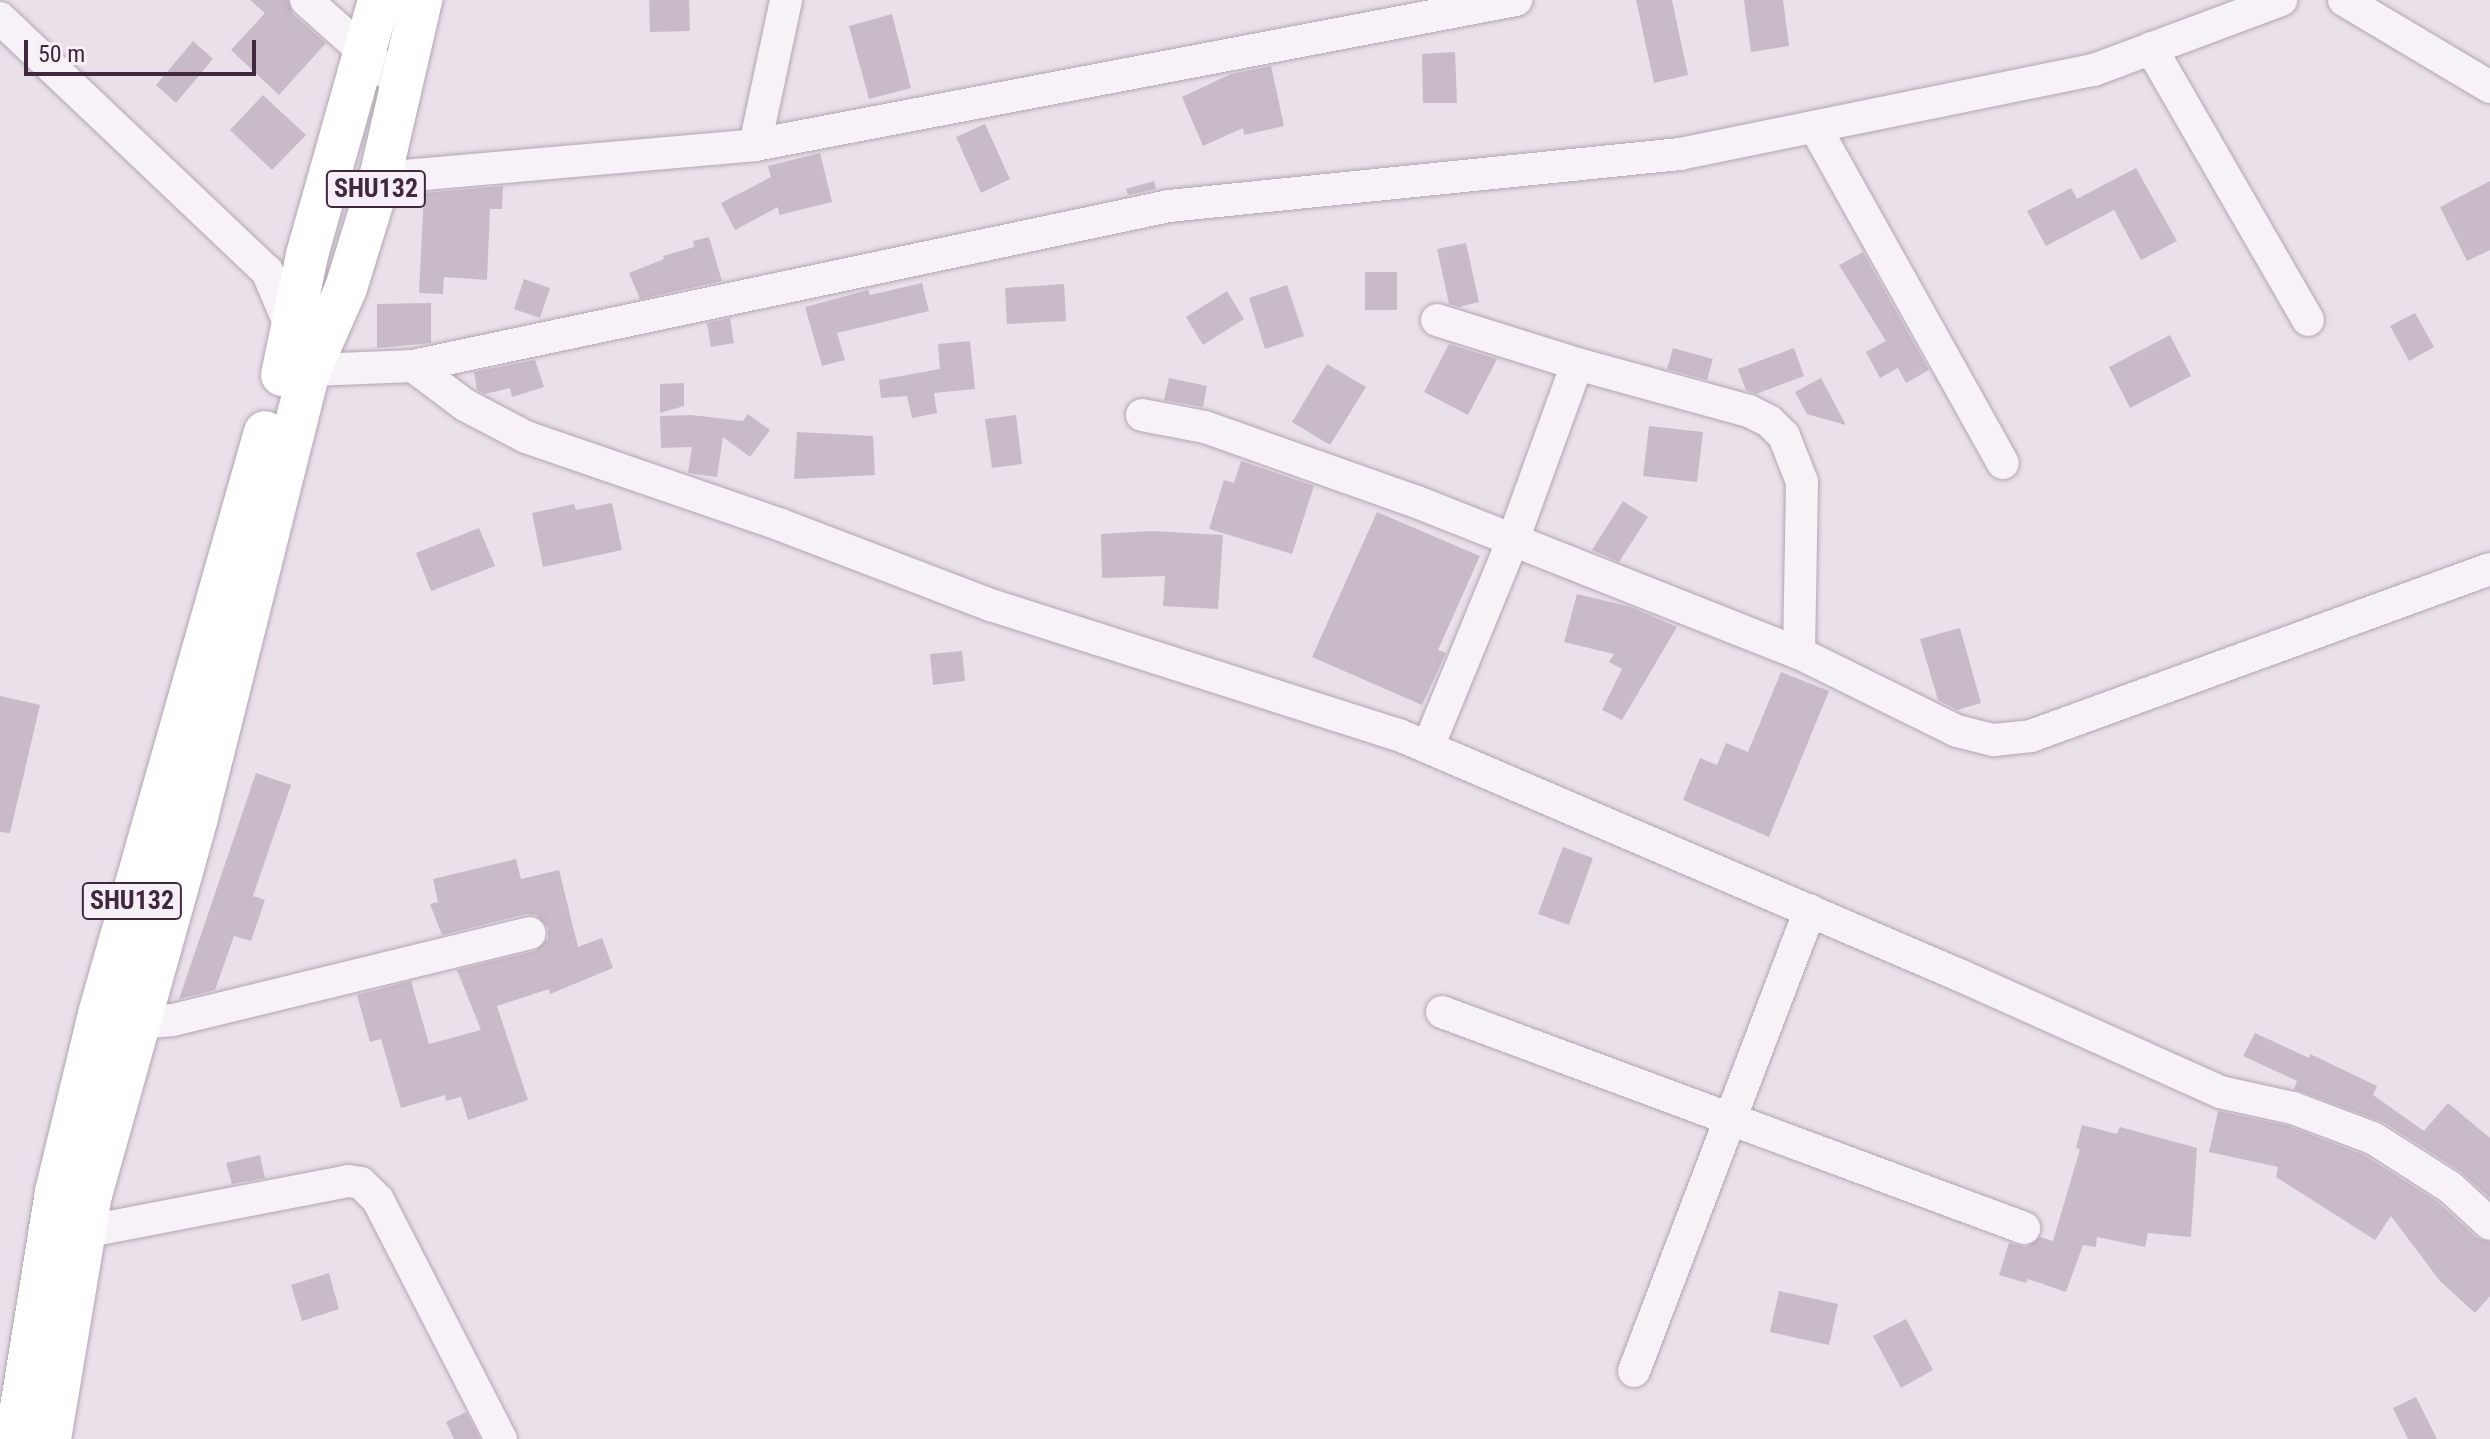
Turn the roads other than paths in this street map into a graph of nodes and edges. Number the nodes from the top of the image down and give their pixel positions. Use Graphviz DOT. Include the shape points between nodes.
graph roads {
  1 [pos="306,0"];
  2 [pos="379,0"];
  3 [pos="421,0"];
  4 [pos="786,0"];
  5 [pos="1516,0"];
  6 [pos="2281,0"];
  7 [pos="2344,0"];
  8 [pos="1388,12"];
  9 [pos="0,18"];
  10 [pos="2151,48"];
  11 [pos="364,52"];
  12 [pos="400,84"];
  13 [pos="2490,87"];
  14 [pos="1815,127"];
  15 [pos="755,145"];
  16 [pos="380,178"];
  17 [pos="1437,320"];
  18 [pos="2308,320"];
  19 [pos="292,329"];
  20 [pos="1577,364"];
  21 [pos="413,366"];
  22 [pos="291,372"];
  23 [pos="1142,415"];
  24 [pos="2003,463"];
  25 [pos="1513,540"];
  26 [pos="2490,569"];
  27 [pos="1799,653"];
  28 [pos="1428,747"];
  29 [pos="1810,911"];
  30 [pos="530,933"];
  31 [pos="1442,1012"];
  32 [pos="119,1019"];
  33 [pos="1730,1118"];
  34 [pos="2490,1224"];
  35 [pos="2024,1228"];
  36 [pos="84,1232"];
  37 [pos="1634,1371"];
  38 [pos="16,1439"];
  39 [pos="50,1439"];
  40 [pos="501,1439"];
  1 -- 11 [label="street"];
  2 -- 11 [label="main road"];
  3 -- 12 [label="main road, SHU132"];
  4 -- 15 [label="street"];
  5 -- 8 [label="street"];
  6 -- 10 [label="street"];
  7 -- 13 [label="street"];
  8 -- 15 [label="street"];
  9 -- 19 [label="street" via="267,271"];
  10 -- 14 [label="street" via="2094,70"];
  10 -- 18 [label="street"];
  11 -- 12 [label="street"];
  11 -- 19 [label="main road" via="307,255"];
  12 -- 16 [label="main road, SHU132"];
  14 -- 21 [label="street" via="1680,154 1169,206"];
  14 -- 24 [label="street"];
  15 -- 16 [label="street"];
  16 -- 22 [label="main road, SHU132" via="346,288"];
  17 -- 20 [label="street"];
  19 -- 22 [label="main road"];
  20 -- 25 [label="street"];
  20 -- 27 [label="street" via="1749,411 1784,436 1802,482"];
  21 -- 22 [label="street"];
  21 -- 28 [label="street" via="465,405 526,437 991,605"];
  22 -- 32 [label="main road, SHU132" via="197,817"];
  23 -- 25 [label="street" via="1205,427"];
  25 -- 27 [label="street"];
  25 -- 28 [label="street"];
  26 -- 27 [label="street" via="2031,736 1994,740 1957,731"];
  28 -- 29 [label="street"];
  29 -- 33 [label="street"];
  29 -- 34 [label="street" via="2220,1092 2293,1108 2373,1138 2450,1187"];
  30 -- 32 [label="street" via="173,1020"];
  31 -- 33 [label="street"];
  32 -- 36 [label="main road, SHU132"];
  32 -- 38 [label="main road, SHU132" via="56,1192"];
  33 -- 35 [label="street"];
  33 -- 37 [label="street"];
  36 -- 39 [label="main road, SHU132"];
  36 -- 40 [label="street" via="348,1181 361,1183 378,1200"];
}
